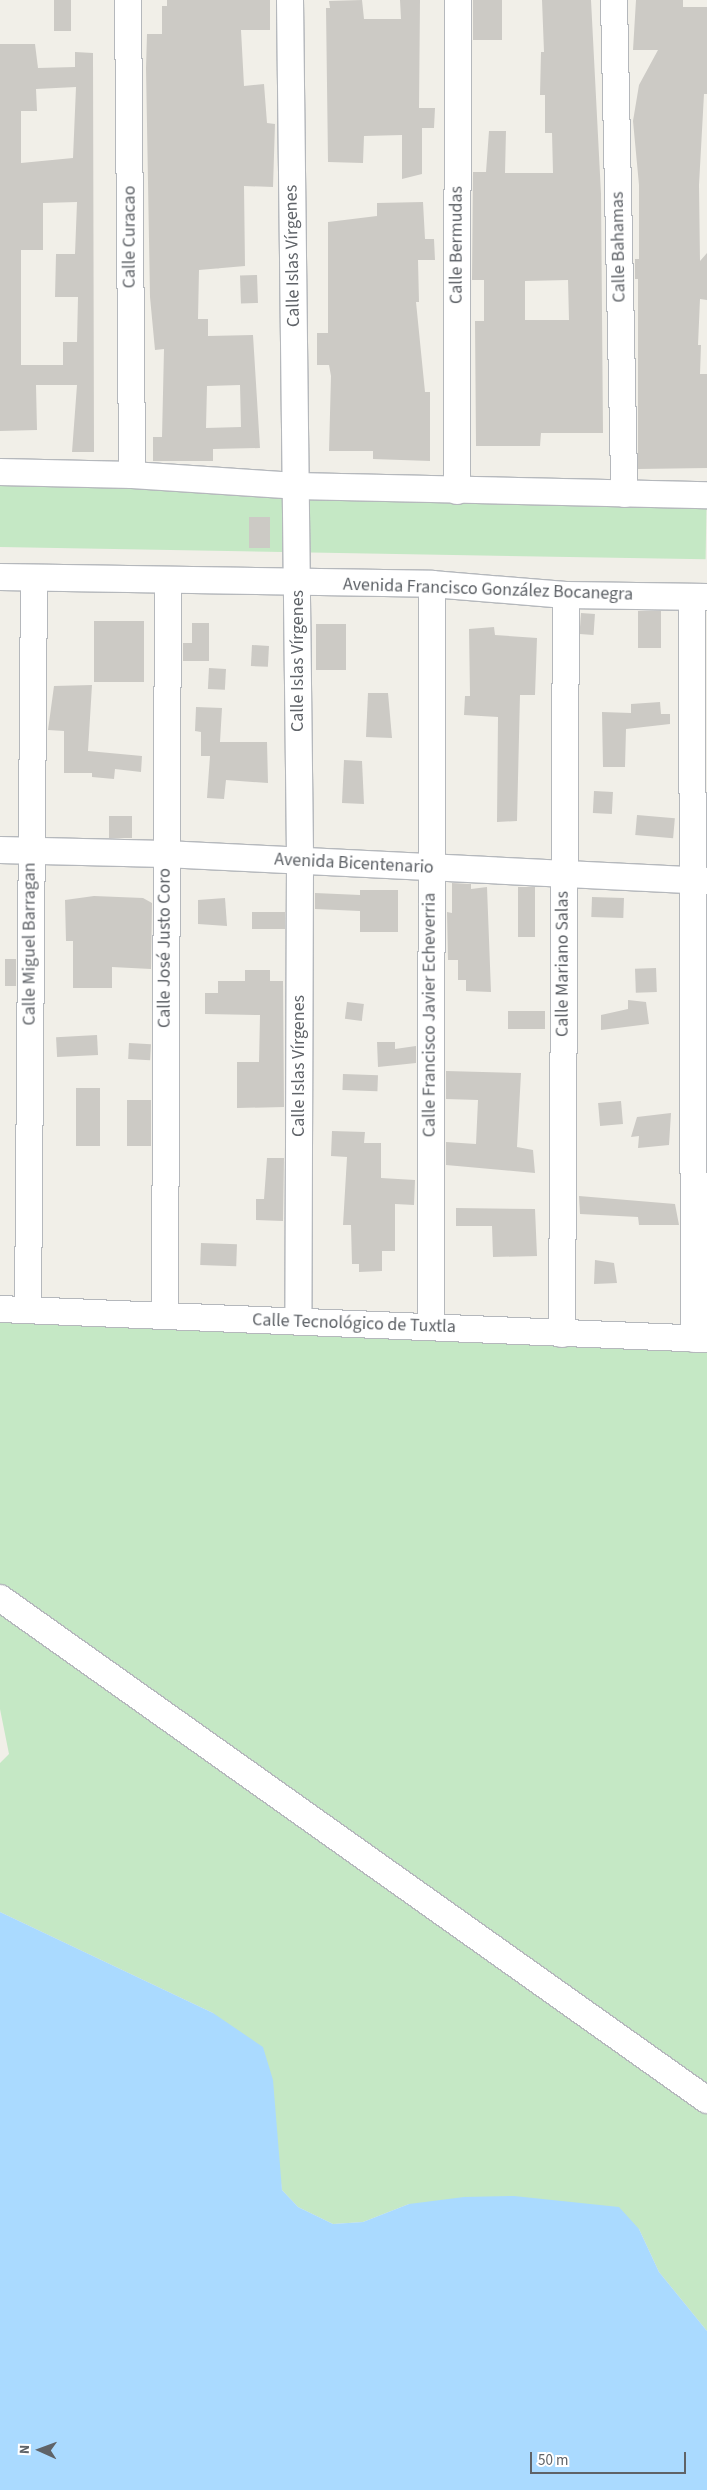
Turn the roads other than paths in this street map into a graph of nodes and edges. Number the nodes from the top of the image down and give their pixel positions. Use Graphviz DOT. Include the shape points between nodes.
graph roads {
  1 [pos="128,0"];
  2 [pos="290,0"];
  3 [pos="458,0"];
  4 [pos="614,0"];
  5 [pos="0,472"];
  6 [pos="132,475"];
  7 [pos="296,486"];
  8 [pos="457,491"];
  9 [pos="624,494"];
  10 [pos="707,495"];
  11 [pos="0,577"];
  12 [pos="34,578"];
  13 [pos="168,580"];
  14 [pos="297,583"];
  15 [pos="432,584"];
  16 [pos="566,595"];
  17 [pos="700,597"];
  18 [pos="0,850"];
  19 [pos="31,852"];
  20 [pos="165,854"];
  21 [pos="300,861"];
  22 [pos="430,867"];
  23 [pos="563,876"];
  24 [pos="701,880"];
  25 [pos="0,1309"];
  26 [pos="28,1310"];
  27 [pos="165,1316"];
  28 [pos="298,1322"];
  29 [pos="431,1327"];
  30 [pos="562,1334"];
  31 [pos="700,1339"];
  32 [pos="0,1598"];
  33 [pos="707,2100"];
  1 -- 6 [label="street, Calle Curacao"];
  2 -- 7 [label="street, Calle Islas Vírgenes"];
  3 -- 8 [label="street, Calle Bermudas"];
  4 -- 9 [label="street, Calle Bahamas"];
  5 -- 6 [label="street"];
  6 -- 7 [label="street"];
  7 -- 8 [label="street"];
  7 -- 14 [label="street, Calle Islas Vírgenes"];
  8 -- 9 [label="street"];
  9 -- 10 [label="street"];
  11 -- 12 [label="street, Avenida Francisco González Bocanegra"];
  12 -- 13 [label="street, Avenida Francisco González Bocanegra"];
  12 -- 19 [label="street, Calle Miguel Barragan"];
  13 -- 14 [label="street, Avenida Francisco González Bocanegra"];
  13 -- 20 [label="street, Calle José Justo Coro"];
  14 -- 15 [label="street, Avenida Francisco González Bocanegra"];
  14 -- 21 [label="street, Calle Islas Vírgenes"];
  15 -- 16 [label="street, Avenida Francisco González Bocanegra"];
  15 -- 22 [label="street, Calle Francisco Javier Echeverria"];
  16 -- 17 [label="street, Avenida Francisco González Bocanegra"];
  16 -- 23 [label="street, Calle Mariano Salas"];
  17 -- 24 [label="street"];
  18 -- 19 [label="street, Avenida Bicentenario"];
  19 -- 20 [label="street, Avenida Bicentenario"];
  19 -- 26 [label="street, Calle Miguel Barragan"];
  20 -- 21 [label="street, Avenida Bicentenario"];
  20 -- 27 [label="street, Calle José Justo Coro"];
  21 -- 22 [label="street, Avenida Bicentenario"];
  21 -- 28 [label="street, Calle Islas Vírgenes"];
  22 -- 23 [label="street, Avenida Bicentenario"];
  22 -- 29 [label="street, Calle Francisco Javier Echeverria"];
  23 -- 24 [label="street, Avenida Bicentenario"];
  23 -- 30 [label="street, Calle Mariano Salas"];
  24 -- 31 [label="street"];
  25 -- 26 [label="street, Calle Tecnológico de Tuxtla"];
  26 -- 27 [label="street, Calle Tecnológico de Tuxtla"];
  27 -- 28 [label="street, Calle Tecnológico de Tuxtla"];
  28 -- 29 [label="street, Calle Tecnológico de Tuxtla"];
  29 -- 30 [label="street, Calle Tecnológico de Tuxtla"];
  30 -- 31 [label="street, Calle Tecnológico de Tuxtla"];
  32 -- 33 [label="street"];
}
